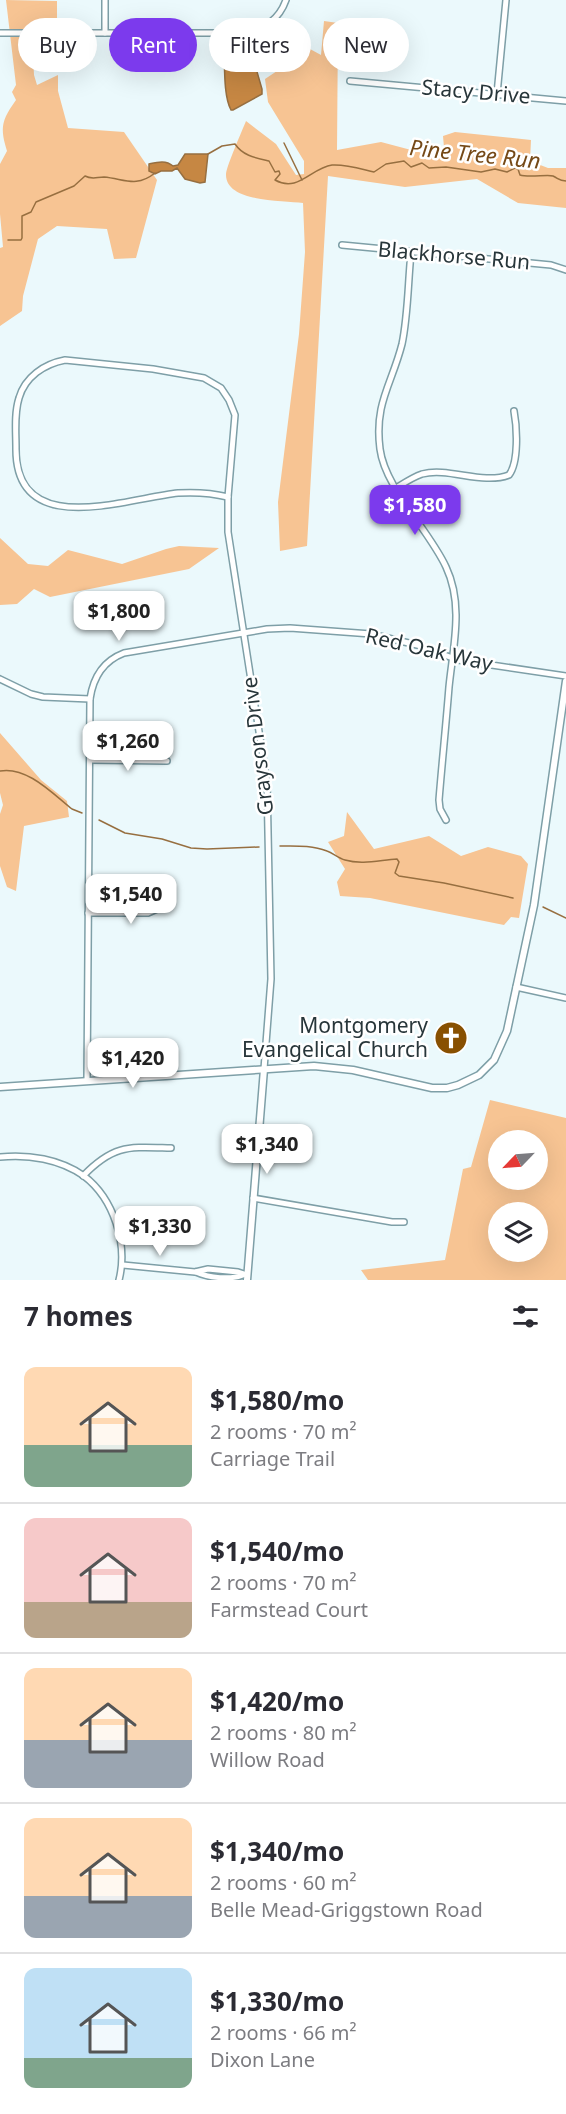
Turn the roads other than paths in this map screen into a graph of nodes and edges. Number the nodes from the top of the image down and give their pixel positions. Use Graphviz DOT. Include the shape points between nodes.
graph roads {
  1 [pos="105,0"];
  2 [pos="286,0"];
  3 [pos="506,0"];
  4 [pos="0,33"];
  5 [pos="105,33"];
  6 [pos="350,81"];
  7 [pos="497,94"];
  8 [pos="566,101"];
  9 [pos="342,245"];
  10 [pos="411,253"];
  11 [pos="566,270"];
  12 [pos="514,411"];
  13 [pos="396,488"];
  14 [pos="228,496"];
  15 [pos="244,633"];
  16 [pos="452,659"];
  17 [pos="566,676"];
  18 [pos="0,679"];
  19 [pos="566,681"];
  20 [pos="90,699"];
  21 [pos="90,760"];
  22 [pos="167,761"];
  23 [pos="446,820"];
  24 [pos="166,905"];
  25 [pos="88,913"];
  26 [pos="516,987"];
  27 [pos="566,998"];
  28 [pos="264,1069"];
  29 [pos="87,1081"];
  30 [pos="0,1087"];
  31 [pos="171,1148"];
  32 [pos="0,1157"];
  33 [pos="83,1176"];
  34 [pos="253,1198"];
  35 [pos="404,1222"];
  36 [pos="123,1266"];
  37 [pos="246,1277"];
  38 [pos="119,1280"];
  1 -- 5 [label="street"];
  2 -- 5 [label="street" via="271,23 245,33"];
  3 -- 7 [label="street"];
  4 -- 5 [label="street"];
  6 -- 7 [label="street, Stacy Drive"];
  7 -- 8 [label="street, Stacy Drive"];
  9 -- 10 [label="street, Blackhorse Run"];
  10 -- 11 [label="street, Blackhorse Run"];
  10 -- 13 [label="street" via="402,344 378,415 381,458"];
  12 -- 13 [label="street" via="517,438 509,475 429,473"];
  13 -- 16 [label="street" via="436,547 453,584 456,606"];
  14 -- 14 [label="street, Grayson Drive" via="235,415 224,391 210,380 153,369 65,360 43,367 23,387 16,409 16,460 22,481 46,503 82,508 180,493"];
  14 -- 15 [label="street, Grayson Drive" via="228,532"];
  15 -- 16 [label="street, Red Oak Way" via="290,628 371,634 417,645"];
  15 -- 20 [label="street, Red Oak Way" via="118,655 98,673"];
  15 -- 28 [label="street, Grayson Drive" via="267,783 271,979"];
  16 -- 17 [label="street, Red Oak Way"];
  16 -- 23 [label="street" via="439,801"];
  18 -- 20 [label="street" via="43,697"];
  19 -- 26 [label="street" via="537,887"];
  20 -- 21 [label="street, Red Oak Way"];
  21 -- 22 [label="street"];
  21 -- 25 [label="street, Red Oak Way"];
  24 -- 25 [label="street" via="148,913"];
  25 -- 29 [label="street, Red Oak Way"];
  26 -- 27 [label="street"];
  26 -- 28 [label="street" via="507,1030 494,1060 479,1076 458,1085 432,1088 334,1067"];
  28 -- 29 [label="street"];
  28 -- 34 [label="street"];
  29 -- 30 [label="street"];
  31 -- 33 [label="street" via="132,1147 117,1151 101,1158"];
  32 -- 33 [label="street" via="42,1158"];
  33 -- 36 [label="street" via="96,1188 115,1221"];
  34 -- 35 [label="street"];
  34 -- 37 [label="street"];
  36 -- 37 [label="street" via="195,1272 208,1269 238,1272"];
  36 -- 38 [label="street"];
}
